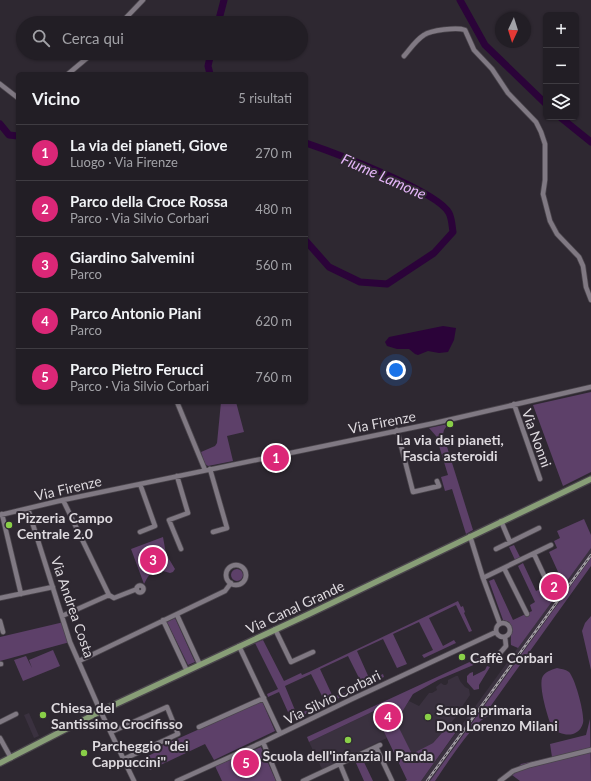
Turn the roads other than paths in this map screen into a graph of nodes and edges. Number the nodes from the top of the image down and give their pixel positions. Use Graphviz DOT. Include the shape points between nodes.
graph roads {
  1 [pos="143,0"];
  2 [pos="128,16"];
  3 [pos="404,56"];
  4 [pos="85,60"];
  5 [pos="70,72"];
  6 [pos="0,84"];
  7 [pos="16,96"];
  8 [pos="591,300"];
  9 [pos="591,387"];
  10 [pos="178,404"];
  11 [pos="514,404"];
  12 [pos="397,430"];
  13 [pos="207,470"];
  14 [pos="177,476"];
  15 [pos="540,479"];
  16 [pos="591,479"];
  17 [pos="140,484"];
  18 [pos="439,486"];
  19 [pos="63,500"];
  20 [pos="28,508"];
  21 [pos="1,515"];
  22 [pos="501,521"];
  23 [pos="539,528"];
  24 [pos="6,529"];
  25 [pos="0,530"];
  26 [pos="140,532"];
  27 [pos="213,532"];
  28 [pos="470,536"];
  29 [pos="510,542"];
  30 [pos="551,545"];
  31 [pos="496,549"];
  32 [pos="181,550"];
  33 [pos="534,554"];
  34 [pos="504,568"];
  35 [pos="483,578"];
  36 [pos="231,583"];
  37 [pos="549,586"];
  38 [pos="53,587"];
  39 [pos="137,589"];
  40 [pos="21,594"];
  41 [pos="109,595"];
  42 [pos="0,598"];
  43 [pos="527,614"];
  44 [pos="177,615"];
  45 [pos="62,616"];
  46 [pos="0,620"];
  47 [pos="163,620"];
  48 [pos="500,624"];
  49 [pos="275,629"];
  50 [pos="3,632"];
  51 [pos="496,632"];
  52 [pos="505,637"];
  53 [pos="239,646"];
  54 [pos="313,652"];
  55 [pos="494,660"];
  56 [pos="79,661"];
  57 [pos="200,665"];
  58 [pos="187,671"];
  59 [pos="264,698"];
  60 [pos="100,711"];
  61 [pos="16,714"];
  62 [pos="0,722"];
  63 [pos="199,727"];
  64 [pos="111,732"];
  65 [pos="280,733"];
  66 [pos="0,738"];
  67 [pos="263,742"];
  68 [pos="591,750"];
  69 [pos="11,758"];
  70 [pos="124,759"];
  71 [pos="0,763"];
  72 [pos="340,764"];
  73 [pos="180,780"];
  74 [pos="134,781"];
  75 [pos="279,781"];
  76 [pos="303,781"];
  77 [pos="347,781"];
  78 [pos="392,781"];
  79 [pos="500,781"];
  1 -- 2 [label="street"];
  3 -- 8 [label="street" via="424,34 446,29 464,30 474,50 492,69 508,93 536,122 545,144 543,194 550,221 557,234 584,266 586,287"];
  4 -- 5 [label="street"];
  6 -- 7 [label="street"];
  9 -- 11 [label="street, Via Firenze"];
  10 -- 13 [label="street"];
  11 -- 12 [label="street, Via Firenze"];
  11 -- 15 [label="street, Via Nonni"];
  12 -- 13 [label="street, Via Firenze"];
  12 -- 18 [label="street" via="413,492"];
  13 -- 14 [label="street, Via Firenze"];
  13 -- 27 [label="street" via="227,528"];
  14 -- 17 [label="street, Via Firenze"];
  14 -- 32 [label="street" via="188,513 169,520"];
  16 -- 22 [label="main road, Via Canal Grande"];
  17 -- 19 [label="street, Via Firenze"];
  17 -- 26 [label="street" via="155,526"];
  19 -- 20 [label="street, Via Firenze"];
  19 -- 41 [label="street"];
  20 -- 21 [label="street, Via Firenze"];
  20 -- 38 [label="street, Via Andrea Costa"];
  21 -- 24 [label="street"];
  22 -- 28 [label="main road, Via Canal Grande"];
  22 -- 29 [label="street"];
  23 -- 29 [label="street"];
  24 -- 25 [label="street"];
  24 -- 40 [label="street"];
  28 -- 35 [label="street"];
  28 -- 49 [label="main road, Via Canal Grande"];
  29 -- 31 [label="street"];
  30 -- 33 [label="street"];
  33 -- 34 [label="street"];
  33 -- 37 [label="street"];
  34 -- 35 [label="street"];
  34 -- 43 [label="street"];
  35 -- 48 [label="street"];
  36 -- 36 [label="street" via="238,584 246,578 246,571 241,566 232,565 226,572"];
  36 -- 44 [label="street" via="225,591"];
  38 -- 40 [label="street"];
  38 -- 45 [label="street, Via Andrea Costa"];
  39 -- 41 [label="street" via="114,598"];
  40 -- 42 [label="street"];
  41 -- 45 [label="street"];
  44 -- 47 [label="street"];
  44 -- 57 [label="street"];
  45 -- 56 [label="street, Via Andrea Costa"];
  46 -- 50 [label="street"];
  47 -- 56 [label="street"];
  47 -- 58 [label="street"];
  48 -- 51 [label="street"];
  48 -- 52 [label="street" via="506,624 510,629"];
  49 -- 53 [label="main road, Via Canal Grande"];
  49 -- 54 [label="street" via="291,662"];
  51 -- 52 [label="street" via="500,637"];
  51 -- 65 [label="street, Via Silvio Corbari"];
  52 -- 55 [label="street" via="506,646"];
  53 -- 57 [label="main road, Via Canal Grande"];
  53 -- 59 [label="street"];
  56 -- 60 [label="street, Via Andrea Costa"];
  57 -- 58 [label="main road, Via Canal Grande"];
  58 -- 60 [label="main road, Via Canal Grande"];
  59 -- 63 [label="street"];
  59 -- 65 [label="street"];
  60 -- 64 [label="street, Via Andrea Costa"];
  60 -- 69 [label="main road, Via Canal Grande"];
  61 -- 62 [label="street"];
  64 -- 70 [label="street, Via Andrea Costa"];
  64 -- 70 [label="street" via="167,707 178,734"];
  65 -- 67 [label="street, Via Silvio Corbari"];
  66 -- 69 [label="street"];
  67 -- 73 [label="street, Via Silvio Corbari"];
  67 -- 75 [label="street"];
  68 -- 79 [label="street" via="530,765 513,771"];
  69 -- 71 [label="main road, Via Canal Grande"];
  70 -- 74 [label="street, Via Andrea Costa"];
  72 -- 76 [label="street"];
  72 -- 77 [label="street"];
  72 -- 78 [label="street" via="378,746"];
}
